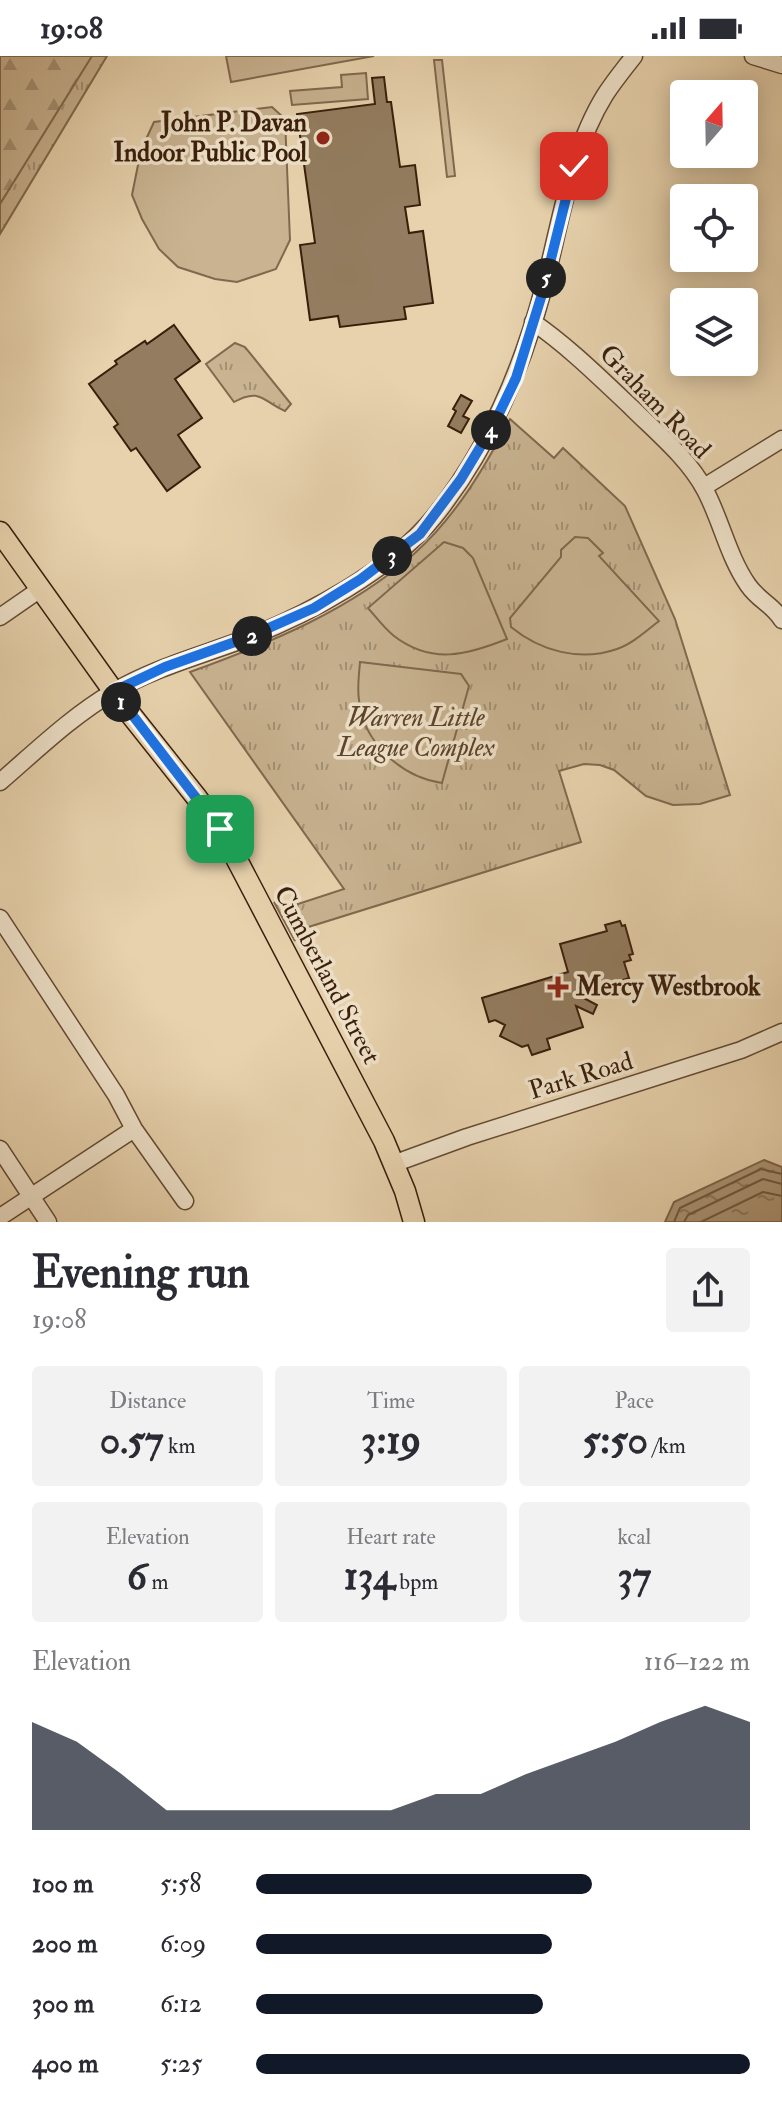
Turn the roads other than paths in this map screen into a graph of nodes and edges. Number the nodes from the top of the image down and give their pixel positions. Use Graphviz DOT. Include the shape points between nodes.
graph roads {
  1 [pos="634,56"];
  2 [pos="753,56"];
  3 [pos="782,65"];
  4 [pos="533,322"];
  5 [pos="782,439"];
  6 [pos="704,487"];
  7 [pos="0,532"];
  8 [pos="39,590"];
  9 [pos="780,613"];
  10 [pos="0,617"];
  11 [pos="114,691"];
  12 [pos="0,782"];
  13 [pos="0,918"];
  14 [pos="782,1032"];
  15 [pos="134,1129"];
  16 [pos="0,1149"];
  17 [pos="393,1164"];
  18 [pos="32,1196"];
  19 [pos="185,1201"];
  20 [pos="0,1217"];
  21 [pos="48,1222"];
  22 [pos="414,1222"];
  1 -- 4 [label="street" via="604,96 574,166"];
  2 -- 3 [label="street"];
  4 -- 6 [label="street, Graham Road" via="570,349 639,415"];
  4 -- 11 [label="street" via="516,378 493,426 420,534 314,608"];
  5 -- 6 [label="street"];
  6 -- 9 [label="street, Graham Road" via="742,575"];
  7 -- 8 [label="main road, Cumberland Street"];
  8 -- 10 [label="street"];
  8 -- 11 [label="main road, Cumberland Street"];
  11 -- 12 [label="street"];
  11 -- 17 [label="main road, Cumberland Street" via="231,847"];
  13 -- 15 [label="street"];
  14 -- 17 [label="street, Park Road"];
  15 -- 18 [label="street"];
  15 -- 19 [label="street"];
  16 -- 18 [label="street"];
  17 -- 22 [label="main road, Cumberland Street"];
  18 -- 20 [label="street"];
  18 -- 21 [label="street"];
}
